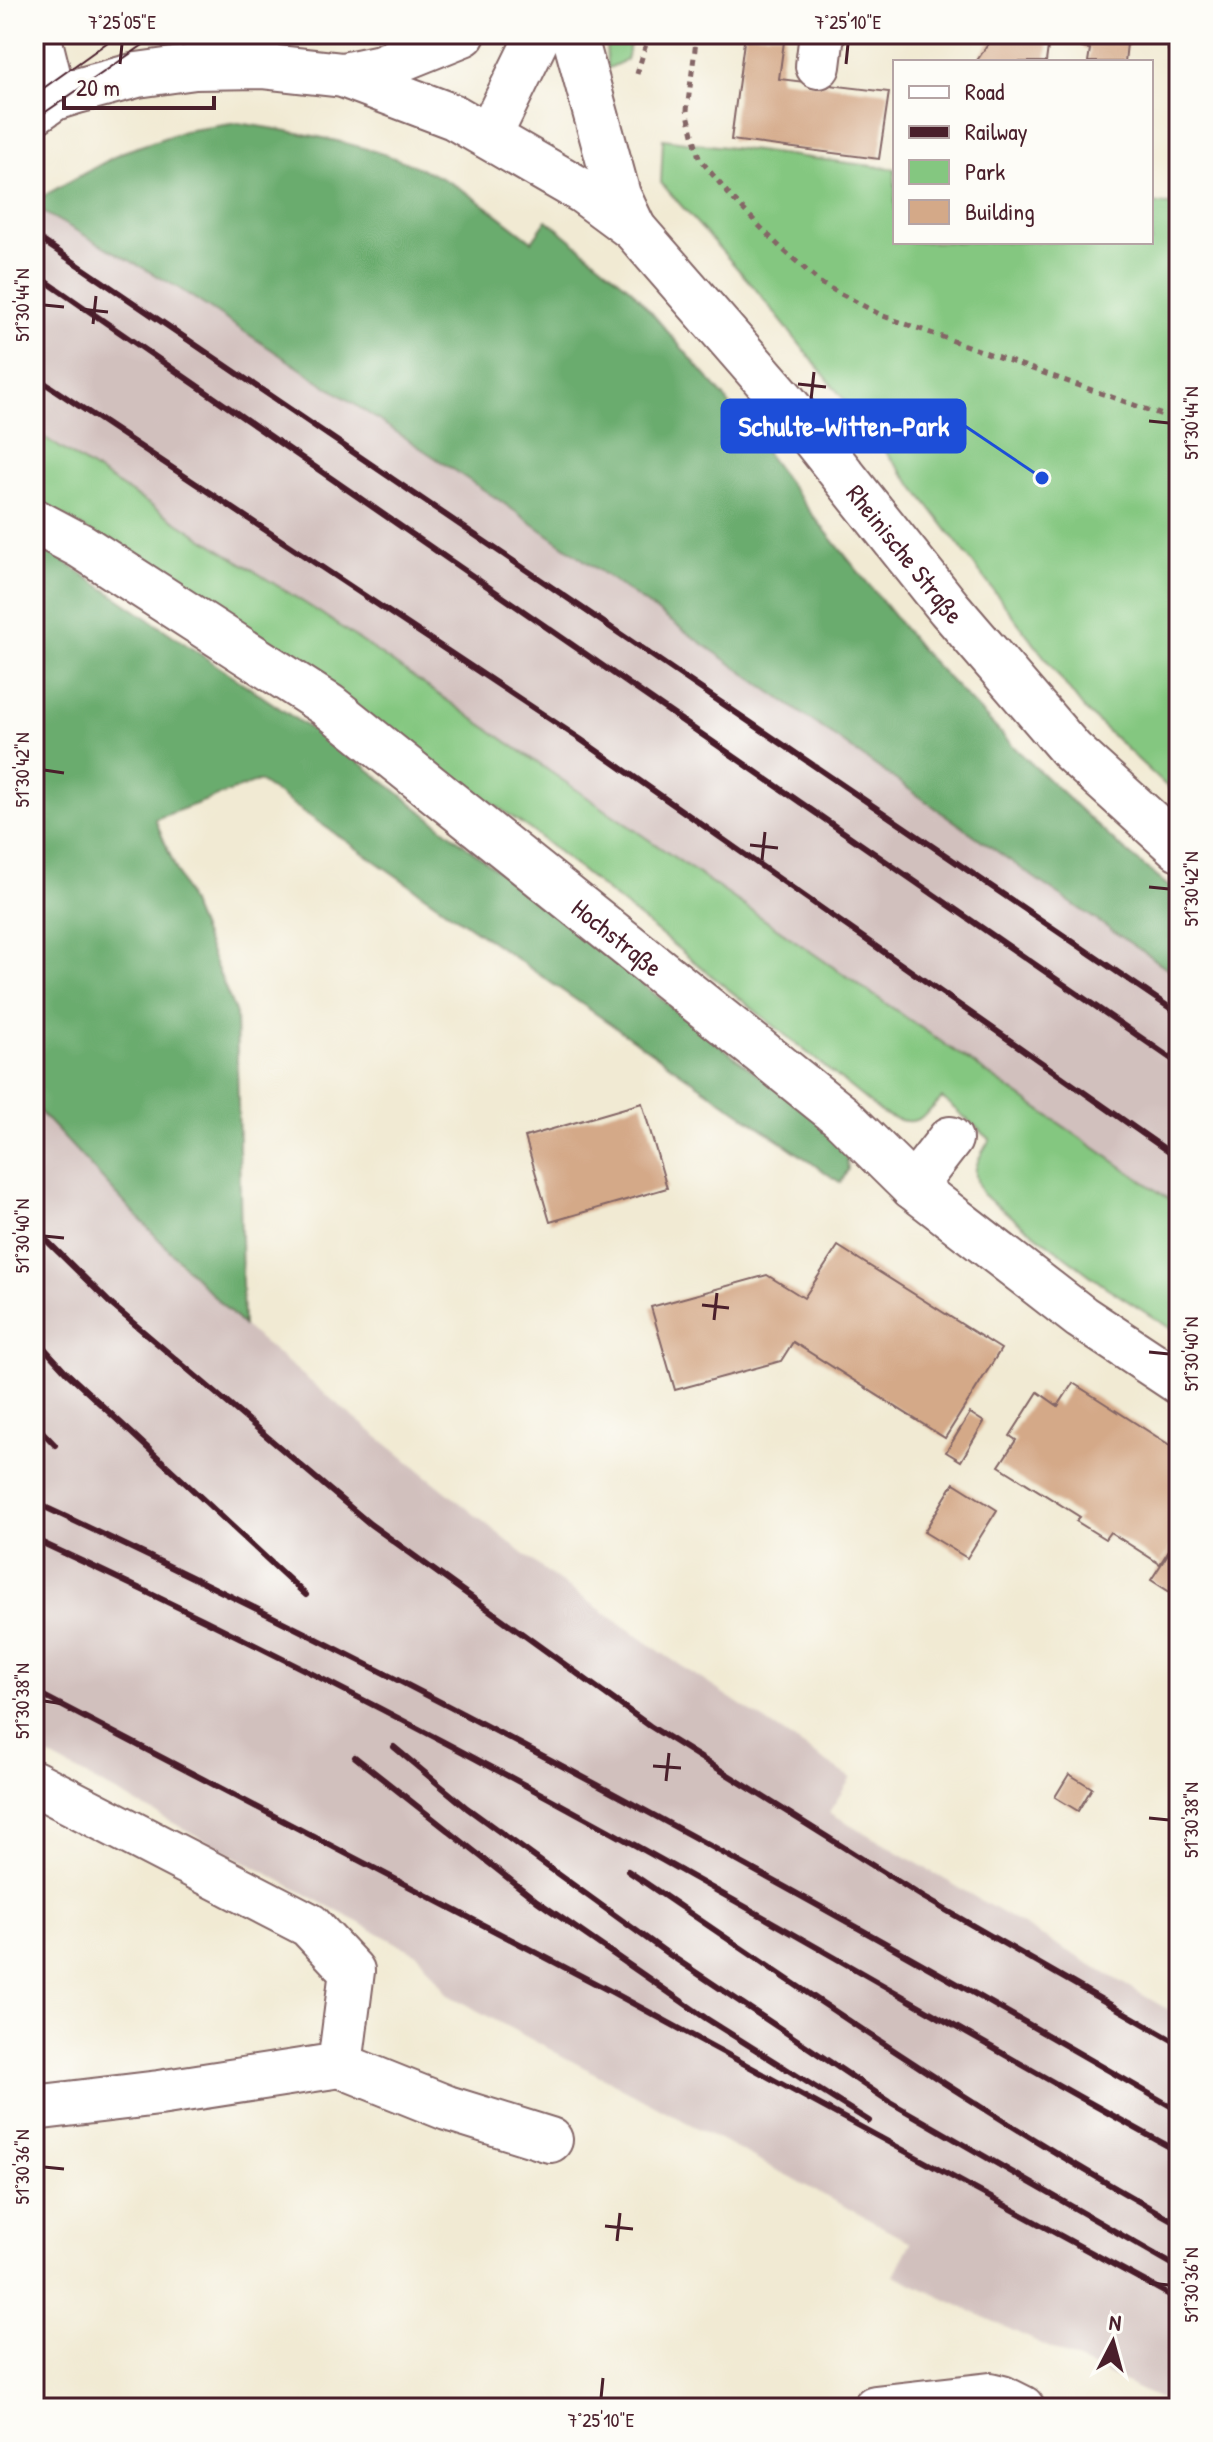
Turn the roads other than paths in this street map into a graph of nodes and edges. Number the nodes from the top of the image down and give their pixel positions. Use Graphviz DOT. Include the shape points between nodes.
graph roads {
  1 [pos="38,34"];
  2 [pos="463,34"];
  3 [pos="539,34"];
  4 [pos="574,34"];
  5 [pos="343,75"];
  6 [pos="44,105"];
  7 [pos="489,136"];
  8 [pos="634,229"];
  9 [pos="34,521"];
  10 [pos="1179,848"];
  11 [pos="950,1139"];
  12 [pos="913,1187"];
  13 [pos="1179,1382"];
  14 [pos="34,1783"];
  15 [pos="340,2065"];
  16 [pos="34,2108"];
  17 [pos="550,2140"];
  18 [pos="875,2408"];
  19 [pos="1022,2408"];
  1 -- 6 [label="street"];
  2 -- 5 [label="street" via="381,67"];
  3 -- 7 [label="street"];
  4 -- 8 [label="street" via="618,195"];
  5 -- 6 [label="street" via="261,66 195,67 137,75"];
  5 -- 7 [label="street, Rheinische Straße" via="429,106"];
  7 -- 8 [label="street, Rheinische Straße" via="584,192"];
  8 -- 10 [label="street, Rheinische Straße" via="783,400 1061,739"];
  9 -- 12 [label="street, Hochstraße" via="329,706 841,1116"];
  11 -- 12 [label="street"];
  12 -- 13 [label="street, Hochstraße" via="1081,1317"];
  14 -- 15 [label="street" via="309,1925 352,1971"];
  15 -- 16 [label="street"];
  15 -- 17 [label="street" via="447,2108"];
  18 -- 19 [label="street" via="990,2395"];
}
